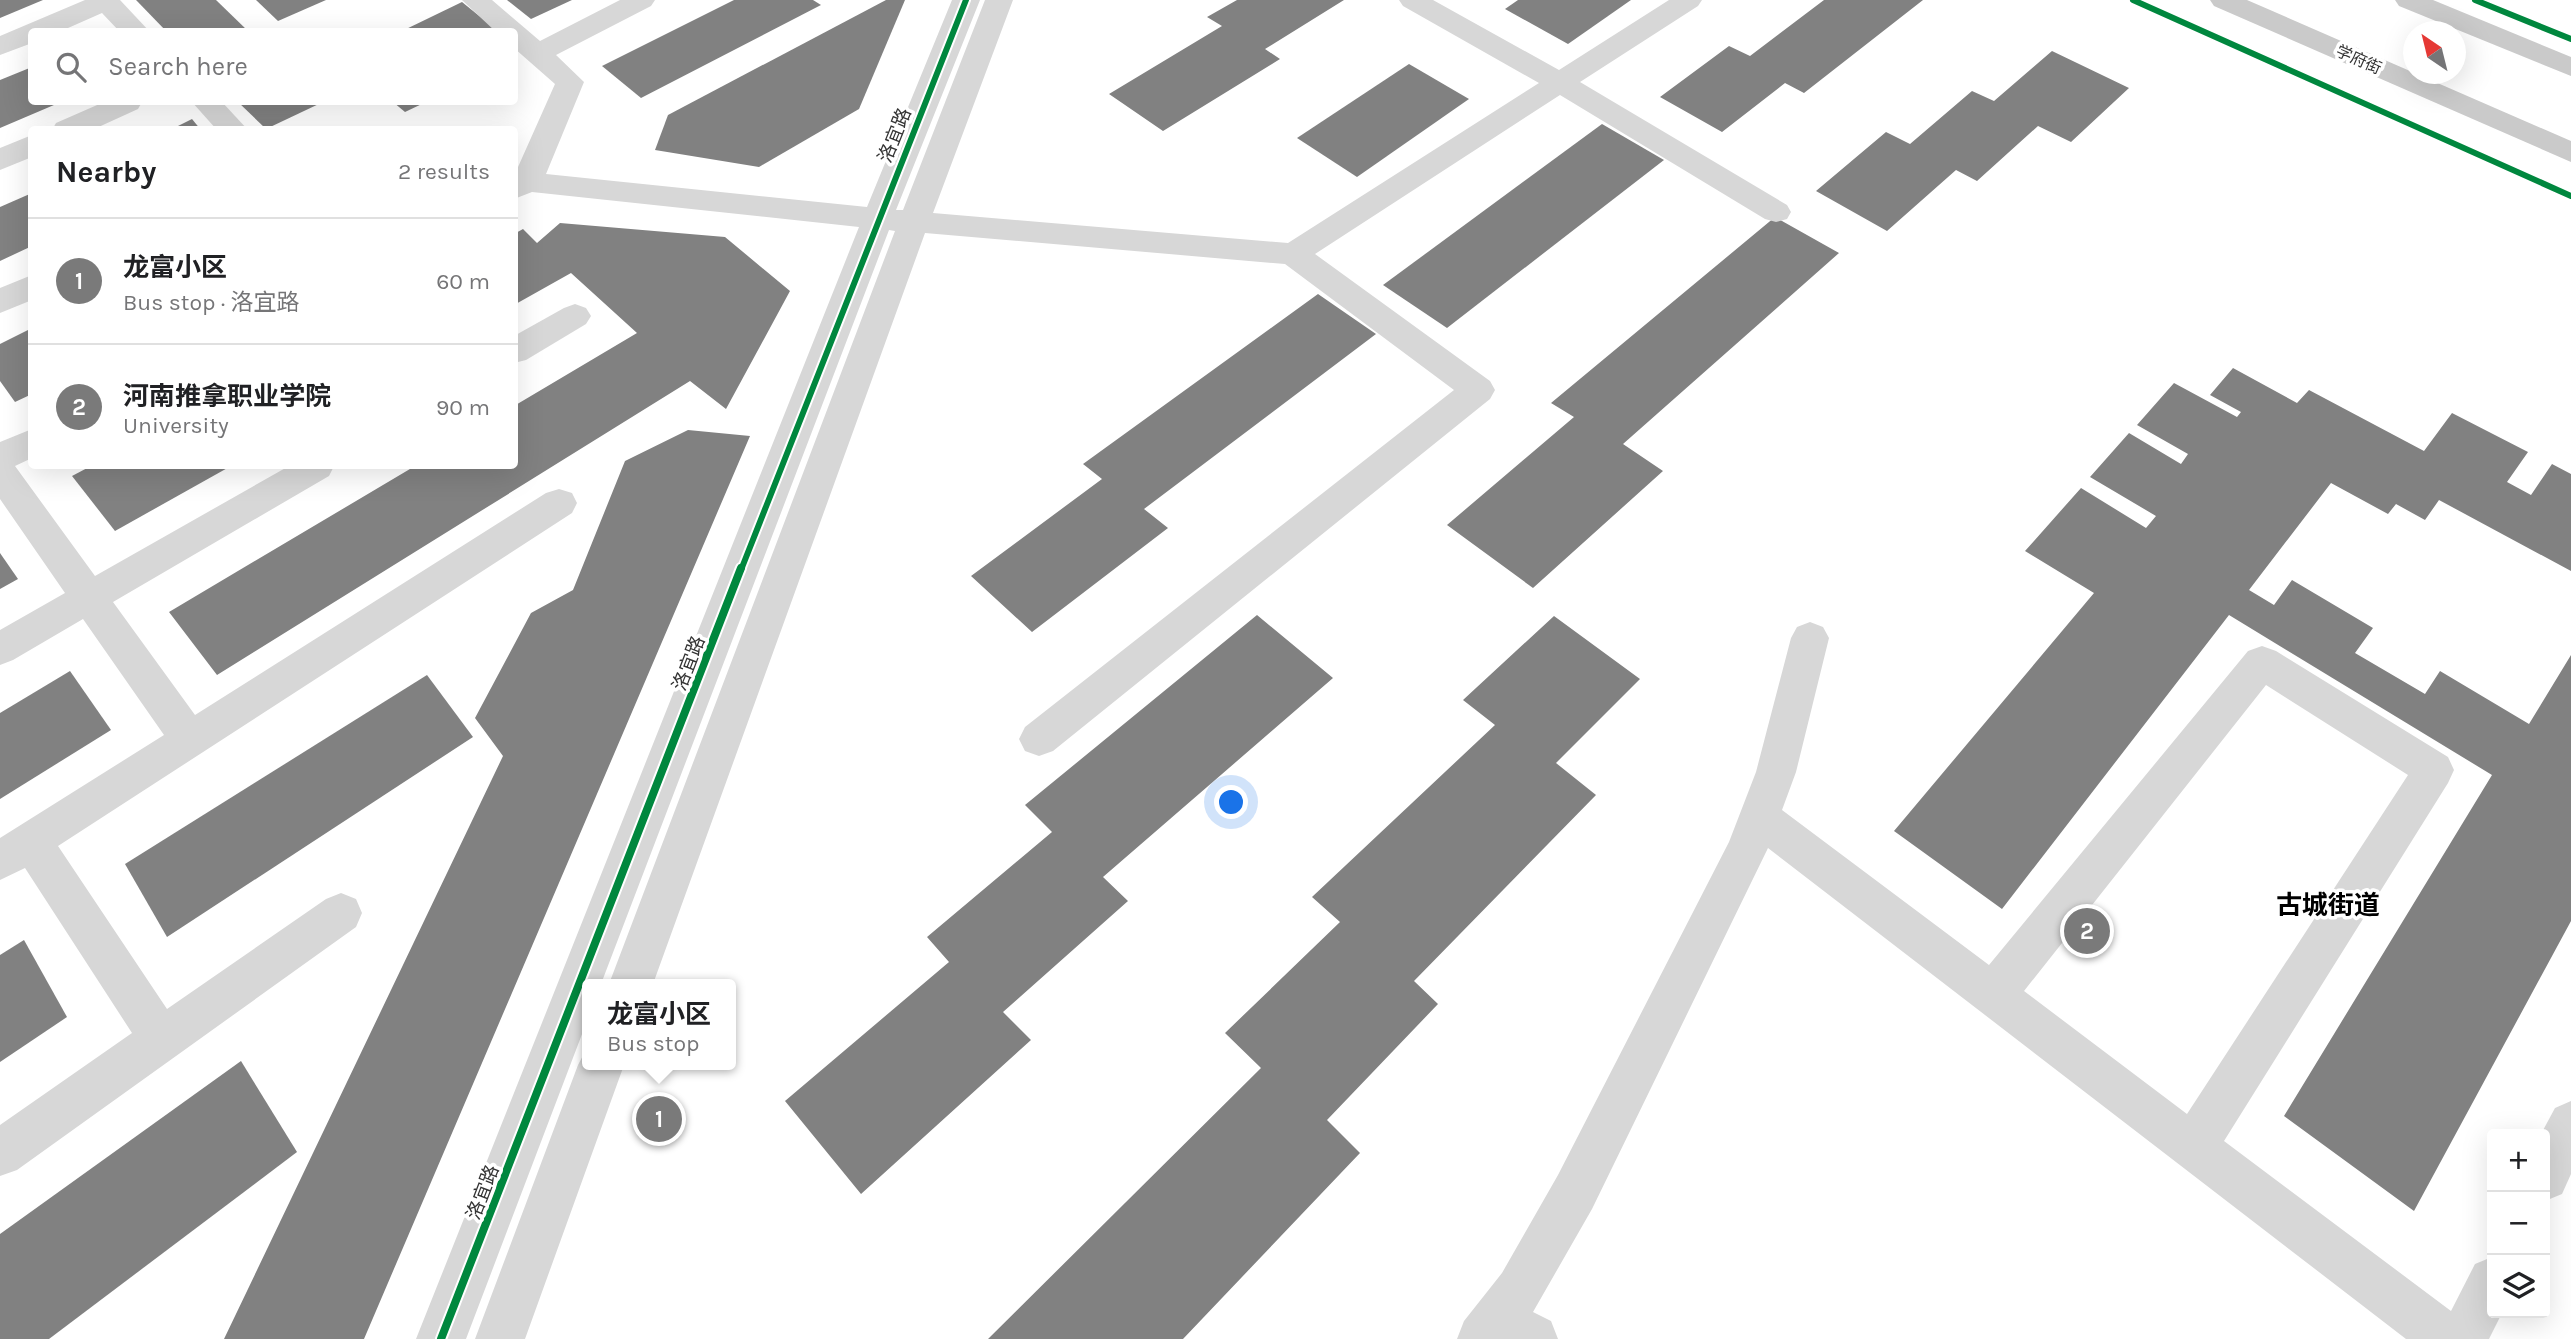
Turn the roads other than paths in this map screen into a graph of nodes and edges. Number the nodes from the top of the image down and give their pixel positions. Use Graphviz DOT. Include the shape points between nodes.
graph roads {
  1 [pos="476,0"];
  2 [pos="641,0"];
  3 [pos="966,0"];
  4 [pos="999,0"];
  5 [pos="1413,0"];
  6 [pos="1688,0"];
  7 [pos="2224,0"];
  8 [pos="2409,0"];
  9 [pos="42,28"];
  10 [pos="132,28"];
  11 [pos="509,28"];
  12 [pos="28,34"];
  13 [pos="518,36"];
  14 [pos="0,46"];
  15 [pos="537,53"];
  16 [pos="2571,67"];
  17 [pos="1560,83"];
  18 [pos="121,105"];
  19 [pos="209,105"];
  20 [pos="75,126"];
  21 [pos="230,126"];
  22 [pos="28,147"];
  23 [pos="2571,152"];
  24 [pos="0,160"];
  25 [pos="521,186"];
  26 [pos="1776,212"];
  27 [pos="896,220"];
  28 [pos="1293,254"];
  29 [pos="28,288"];
  30 [pos="0,302"];
  31 [pos="575,316"];
  32 [pos="518,349"];
  33 [pos="28,444"];
  34 [pos="0,458"];
  35 [pos="312,469"];
  36 [pos="0,472"];
  37 [pos="559,503"];
  38 [pos="89,597"];
  39 [pos="1810,638"];
  40 [pos="0,649"];
  41 [pos="1039,739"];
  42 [pos="190,740"];
  43 [pos="1759,817"];
  44 [pos="16,851"];
  45 [pos="341,913"];
  46 [pos="587,979"];
  47 [pos="633,979"];
  48 [pos="582,992"];
  49 [pos="1993,995"];
  50 [pos="162,1040"];
  51 [pos="599,1070"];
  52 [pos="2571,1124"];
  53 [pos="2193,1147"];
  54 [pos="0,1153"];
  55 [pos="2550,1167"];
  56 [pos="2487,1291"];
  57 [pos="1504,1332"];
  58 [pos="441,1339"];
  59 [pos="499,1339"];
  60 [pos="2447,1339"];
  61 [pos="2463,1339"];
  1 -- 11 [label="street"];
  2 -- 15 [label="street"];
  3 -- 27 [label="street, 洛宜路"];
  4 -- 27 [label="street, 洛宜路"];
  5 -- 17 [label="street"];
  6 -- 17 [label="street"];
  7 -- 23 [label="main road, 学府街"];
  8 -- 16 [label="main road"];
  9 -- 10 [label="street" via="106,1"];
  12 -- 14 [label="street"];
  13 -- 15 [label="street"];
  15 -- 25 [label="street" via="570,82"];
  17 -- 26 [label="street"];
  17 -- 28 [label="street"];
  18 -- 20 [label="street"];
  19 -- 21 [label="street"];
  22 -- 24 [label="street"];
  25 -- 27 [label="street"];
  27 -- 28 [label="street"];
  27 -- 46 [label="street, 洛宜路"];
  27 -- 47 [label="street, 洛宜路"];
  28 -- 41 [label="street" via="1478,390"];
  29 -- 30 [label="street"];
  31 -- 32 [label="street"];
  33 -- 34 [label="street"];
  35 -- 38 [label="street"];
  36 -- 38 [label="street"];
  37 -- 42 [label="street"];
  38 -- 40 [label="street"];
  38 -- 42 [label="street"];
  39 -- 43 [label="street" via="1776,772"];
  42 -- 44 [label="street"];
  43 -- 49 [label="street"];
  43 -- 57 [label="street" via="1575,1192 1518,1290"];
  44 -- 50 [label="street"];
  45 -- 50 [label="street"];
  48 -- 58 [label="street, 洛宜路"];
  49 -- 53 [label="street"];
  49 -- 53 [label="street" via="2262,662 2434,770"];
  50 -- 54 [label="street"];
  51 -- 59 [label="street"];
  52 -- 55 [label="street"];
  53 -- 60 [label="street"];
  56 -- 61 [label="street"];
}
